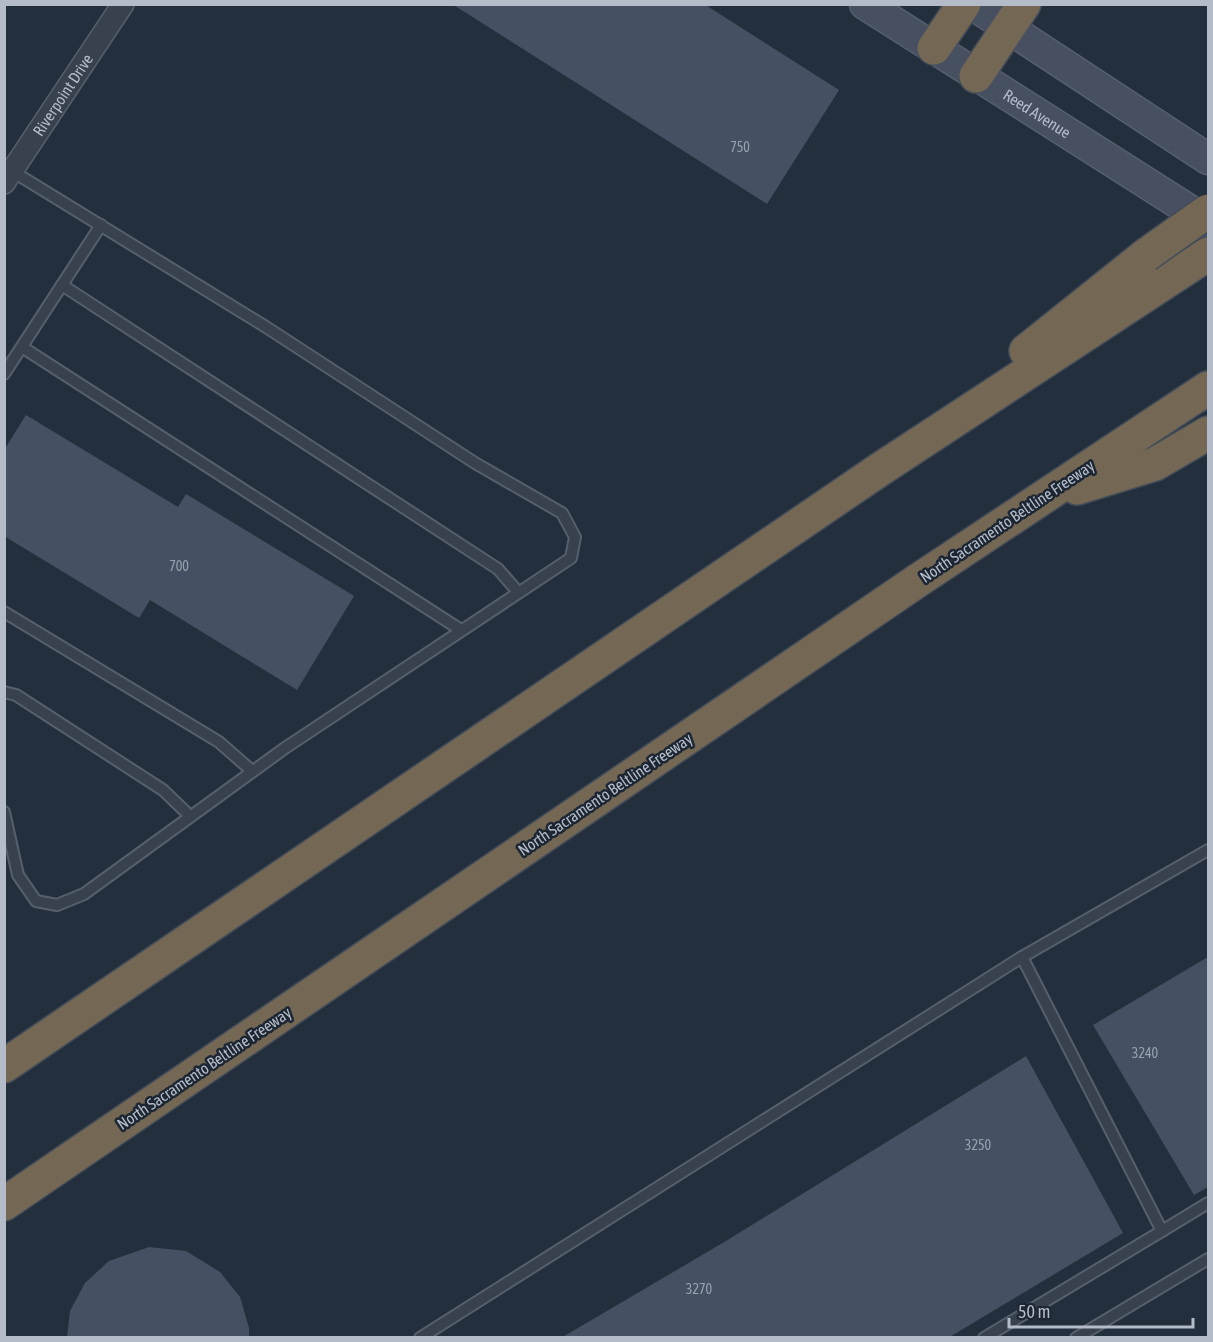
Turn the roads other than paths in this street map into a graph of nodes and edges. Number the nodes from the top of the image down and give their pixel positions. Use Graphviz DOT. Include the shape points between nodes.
graph roads {
  1 [pos="123,4"];
  2 [pos="865,4"];
  3 [pos="964,4"];
  4 [pos="972,4"];
  5 [pos="1016,16"];
  6 [pos="934,48"];
  7 [pos="976,76"];
  8 [pos="1209,159"];
  9 [pos="8,177"];
  10 [pos="1209,211"];
  11 [pos="1209,222"];
  12 [pos="101,225"];
  13 [pos="1209,254"];
  14 [pos="62,285"];
  15 [pos="22,347"];
  16 [pos="4,374"];
  17 [pos="1209,388"];
  18 [pos="1209,433"];
  19 [pos="879,470"];
  20 [pos="1041,499"];
  21 [pos="518,592"];
  22 [pos="4,612"];
  23 [pos="460,630"];
  24 [pos="4,692"];
  25 [pos="252,771"];
  26 [pos="4,812"];
  27 [pos="190,816"];
  28 [pos="1209,850"];
  29 [pos="1022,957"];
  30 [pos="4,1066"];
  31 [pos="1209,1203"];
  32 [pos="4,1204"];
  33 [pos="1162,1231"];
  34 [pos="1209,1259"];
  35 [pos="420,1338"];
  36 [pos="984,1338"];
  37 [pos="1076,1338"];
  1 -- 9 [label="street, Riverpoint Drive"];
  2 -- 6 [label="main road, Reed Avenue"];
  3 -- 6 [label="highway"];
  4 -- 5 [label="main road"];
  5 -- 7 [label="highway"];
  5 -- 8 [label="main road"];
  6 -- 7 [label="main road, Reed Avenue"];
  7 -- 11 [label="main road, Reed Avenue"];
  9 -- 12 [label="lane"];
  10 -- 19 [label="highway, bridge" via="1146,255"];
  12 -- 14 [label="lane"];
  12 -- 21 [label="lane" via="475,463 562,513 575,537 571,558"];
  13 -- 19 [label="highway"];
  14 -- 15 [label="lane"];
  14 -- 21 [label="lane" via="498,569"];
  15 -- 16 [label="lane"];
  15 -- 23 [label="lane"];
  17 -- 20 [label="highway, North Sacramento Beltline Freeway"];
  18 -- 20 [label="highway" via="1155,464"];
  19 -- 30 [label="highway"];
  20 -- 32 [label="highway, North Sacramento Beltline Freeway"];
  21 -- 23 [label="lane"];
  22 -- 25 [label="lane" via="219,742"];
  23 -- 25 [label="lane"];
  24 -- 27 [label="lane" via="16,695 163,790"];
  25 -- 27 [label="lane"];
  26 -- 27 [label="lane" via="18,875 36,901 57,905 84,894"];
  28 -- 29 [label="lane"];
  29 -- 33 [label="lane"];
  29 -- 35 [label="lane"];
  31 -- 33 [label="lane"];
  33 -- 36 [label="lane"];
  34 -- 37 [label="lane"];
}
